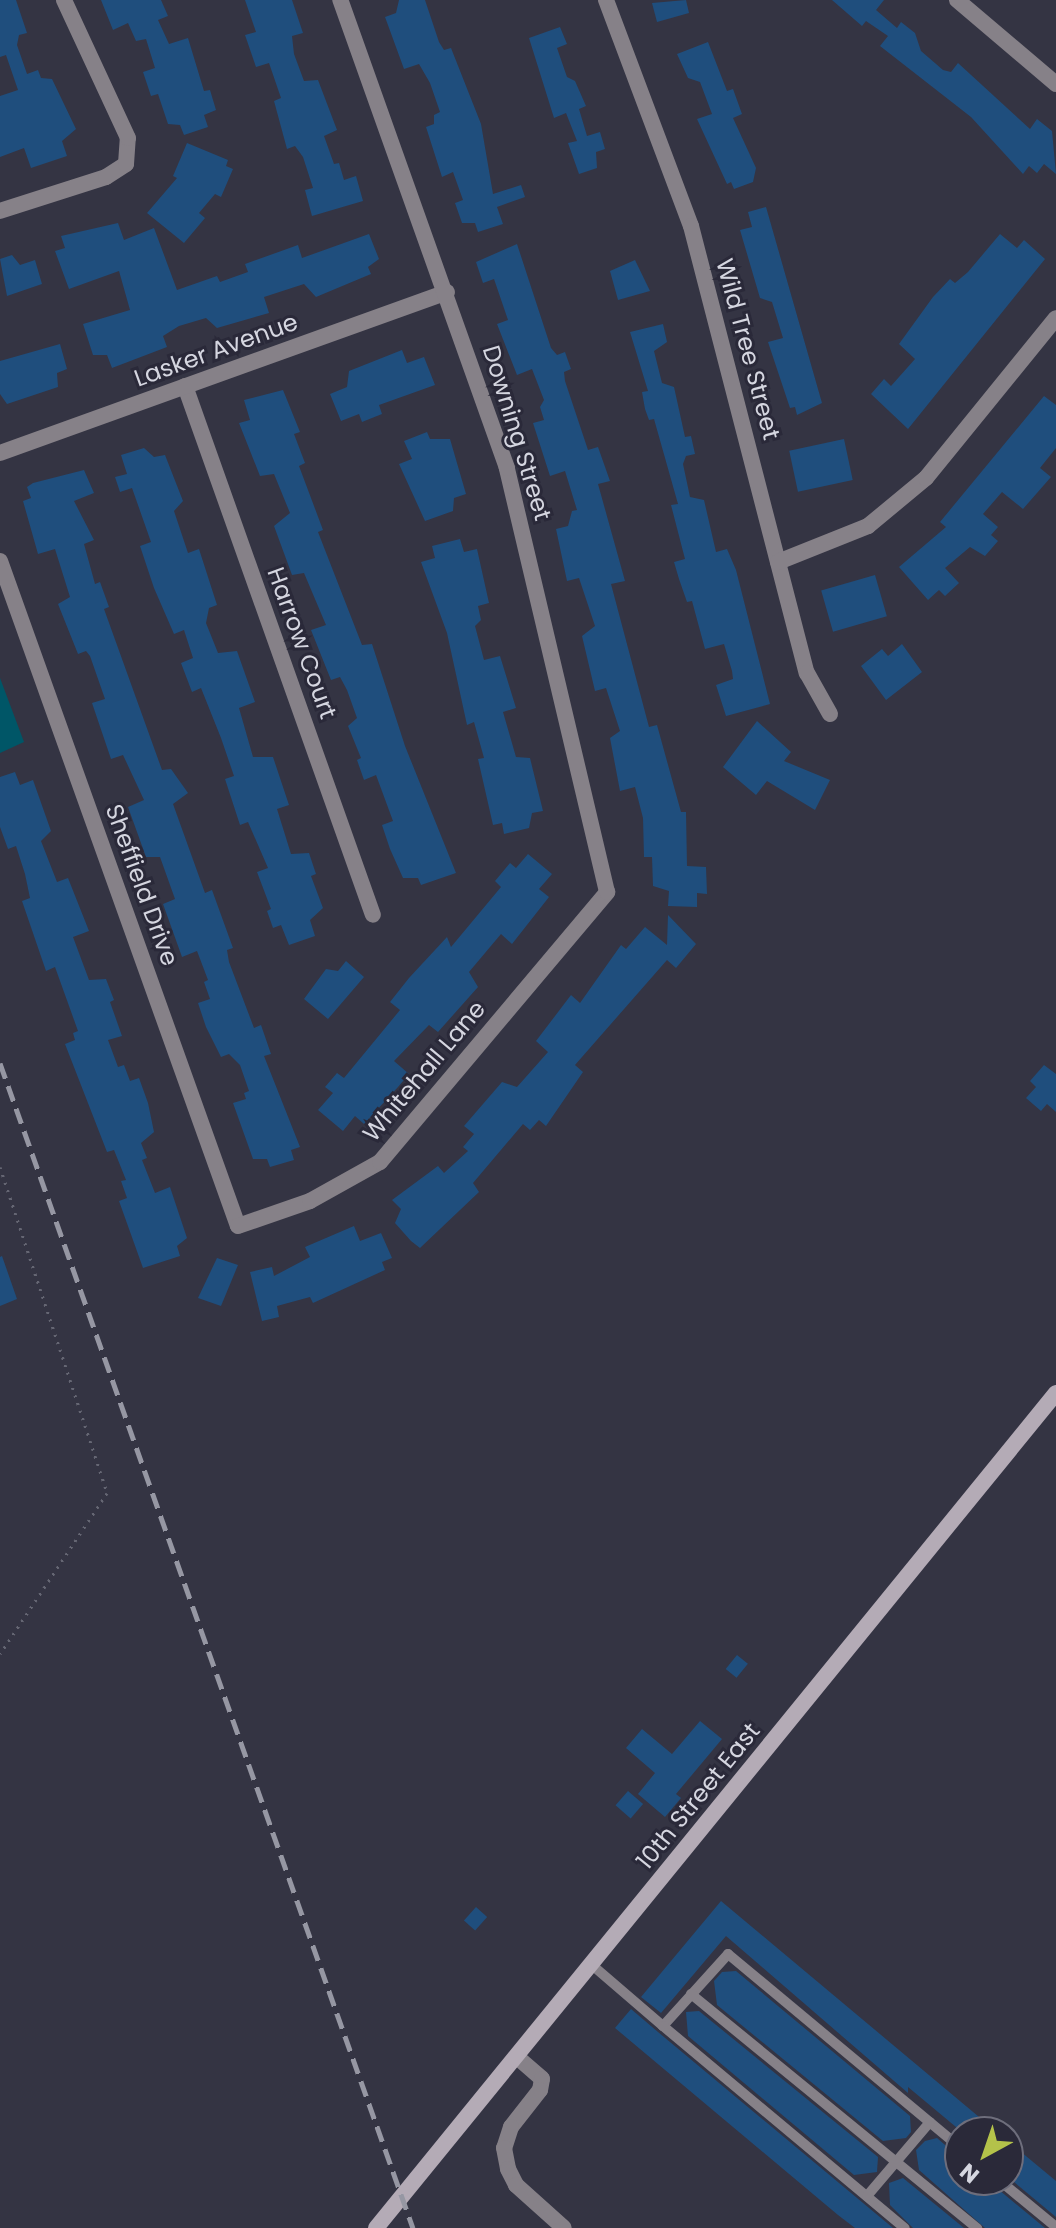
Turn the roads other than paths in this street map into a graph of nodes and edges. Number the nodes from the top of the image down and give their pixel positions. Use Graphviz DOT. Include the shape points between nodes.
graph roads {
  1 [pos="64,0"];
  2 [pos="340,0"];
  3 [pos="606,0"];
  4 [pos="957,0"];
  5 [pos="1056,84"];
  6 [pos="0,211"];
  7 [pos="447,292"];
  8 [pos="1056,318"];
  9 [pos="185,386"];
  10 [pos="0,453"];
  11 [pos="0,561"];
  12 [pos="778,562"];
  13 [pos="830,714"];
  14 [pos="607,892"];
  15 [pos="373,915"];
  16 [pos="238,1226"];
  17 [pos="1056,1393"];
  18 [pos="592,1965"];
  19 [pos="691,1994"];
  20 [pos="663,2026"];
  21 [pos="517,2057"];
  22 [pos="930,2122"];
  23 [pos="944,2134"];
  24 [pos="896,2162"];
  25 [pos="867,2196"];
  26 [pos="1018,2196"];
  27 [pos="1056,2227"];
  28 [pos="376,2228"];
  29 [pos="564,2228"];
  30 [pos="905,2228"];
  31 [pos="977,2228"];
  1 -- 6 [label="street" via="128,138 126,164 106,177"];
  2 -- 7 [label="street, Downing Street"];
  3 -- 12 [label="street, Wild Tree Street" via="691,226"];
  4 -- 5 [label="street"];
  7 -- 9 [label="street, Lasker Avenue"];
  7 -- 14 [label="street, Downing Street" via="507,468"];
  8 -- 12 [label="street" via="926,478 868,526"];
  9 -- 10 [label="street, Lasker Avenue"];
  9 -- 15 [label="street, Harrow Court"];
  11 -- 16 [label="street, Sheffield Drive"];
  12 -- 13 [label="street, Wild Tree Street" via="807,673"];
  14 -- 16 [label="street, Whitehall Lane" via="380,1162 310,1201"];
  17 -- 18 [label="main road, 10th Street East"];
  18 -- 20 [label="lane"];
  18 -- 21 [label="main road, 10th Street East"];
  19 -- 20 [label="lane"];
  19 -- 22 [label="lane" via="728,1954"];
  19 -- 24 [label="lane"];
  20 -- 25 [label="lane"];
  21 -- 28 [label="main road, 10th Street East"];
  21 -- 29 [label="street" via="542,2079 540,2090 511,2127 504,2148 508,2169 516,2185"];
  22 -- 23 [label="lane"];
  22 -- 24 [label="lane"];
  24 -- 25 [label="lane"];
  24 -- 31 [label="lane"];
  25 -- 30 [label="lane"];
  26 -- 27 [label="lane"];
}
